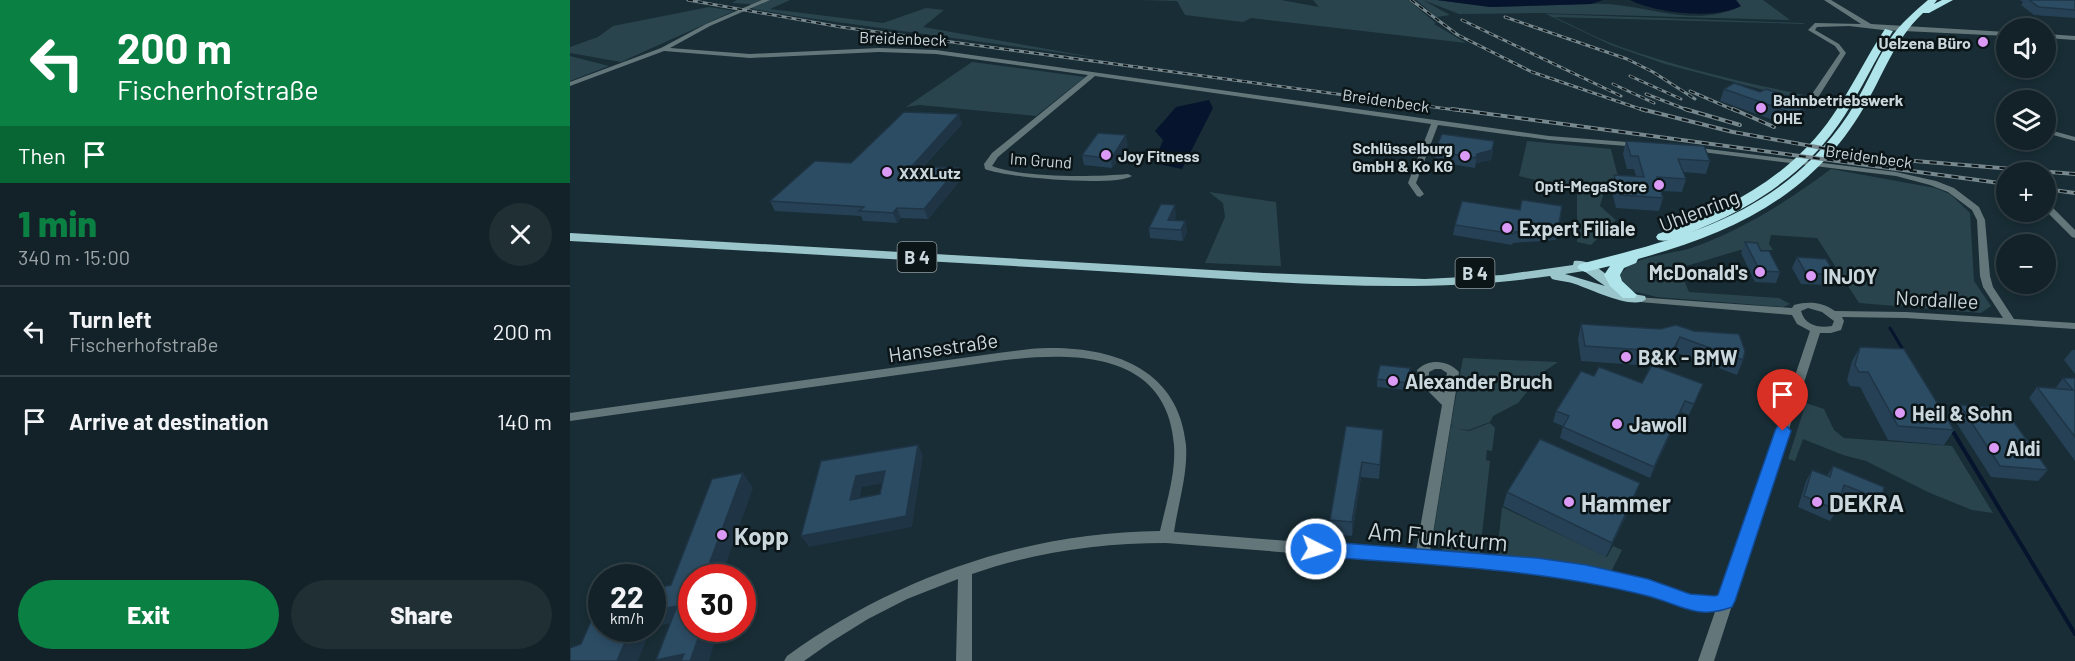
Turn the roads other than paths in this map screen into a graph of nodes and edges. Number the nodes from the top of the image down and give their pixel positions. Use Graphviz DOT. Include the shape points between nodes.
graph roads {
  1 [pos="767,0"];
  2 [pos="1827,0"];
  3 [pos="1922,0"];
  4 [pos="1933,0"];
  5 [pos="1949,0"];
  6 [pos="1871,25"];
  7 [pos="1900,27"];
  8 [pos="1996,33"];
  9 [pos="2056,37"];
  10 [pos="2075,38"];
  11 [pos="663,49"];
  12 [pos="1094,74"];
  13 [pos="570,84"];
  14 [pos="1814,97"];
  15 [pos="1436,121"];
  16 [pos="2056,134"];
  17 [pos="2075,139"];
  18 [pos="1652,146"];
  19 [pos="1687,148"];
  20 [pos="1128,176"];
  21 [pos="1420,194"];
  22 [pos="2056,216"];
  23 [pos="2075,235"];
  24 [pos="570,237"];
  25 [pos="1682,243"];
  26 [pos="1588,261"];
  27 [pos="1536,275"];
  28 [pos="1386,281"];
  29 [pos="1599,289"];
  30 [pos="1635,297"];
  31 [pos="1796,312"];
  32 [pos="1834,314"];
  33 [pos="2011,322"];
  34 [pos="2075,326"];
  35 [pos="1816,329"];
  36 [pos="1448,404"];
  37 [pos="570,417"];
  38 [pos="1166,537"];
  39 [pos="1422,557"];
  40 [pos="965,572"];
  41 [pos="1726,601"];
  42 [pos="792,661"];
  43 [pos="964,661"];
  44 [pos="1706,661"];
  1 -- 11 [label="street"];
  2 -- 6 [label="street"];
  3 -- 7 [label="highway, B 4"];
  4 -- 7 [label="highway, B 4"];
  5 -- 7 [label="highway"];
  6 -- 8 [label="street"];
  6 -- 14 [label="street" via="1811,27 1843,53"];
  7 -- 25 [label="highway, Uhlenring / B 4" via="1852,117 1814,167 1759,209"];
  7 -- 26 [label="highway, Uhlenring / B 4" via="1819,141 1798,164 1757,195 1708,220"];
  9 -- 10 [label="street"];
  11 -- 12 [label="street, Breidenbeck" via="750,56 917,51"];
  11 -- 13 [label="street"];
  12 -- 15 [label="street, Breidenbeck"];
  12 -- 20 [label="street, Im Grund" via="995,155 988,167 1047,176"];
  15 -- 18 [label="street, Breidenbeck" via="1549,138"];
  15 -- 21 [label="street" via="1412,183"];
  16 -- 17 [label="street"];
  19 -- 33 [label="street, Breidenbeck" via="1896,174 1951,190 1976,209 1981,220 1985,276"];
  22 -- 23 [label="street"];
  24 -- 28 [label="main road, B 4"];
  25 -- 26 [label="highway, Uhlenring / B 4"];
  25 -- 30 [label="highway" via="1618,265 1613,279"];
  26 -- 27 [label="main road, B 4"];
  26 -- 28 [label="main road, B 4"];
  26 -- 29 [label="main road" via="1589,278"];
  26 -- 30 [label="main road" via="1607,284"];
  27 -- 28 [label="main road, B 4" via="1454,283"];
  27 -- 29 [label="main road" via="1567,277"];
  29 -- 30 [label="main road" via="1616,296"];
  30 -- 31 [label="street, Nordallee"];
  31 -- 32 [label="street, Nordallee" via="1802,306 1813,305"];
  31 -- 35 [label="street" via="1800,321"];
  32 -- 33 [label="street, Nordallee"];
  32 -- 35 [label="street" via="1839,321 1837,327 1829,331"];
  33 -- 34 [label="street, Nordallee"];
  35 -- 41 [label="street"];
  36 -- 39 [label="street"];
  37 -- 38 [label="street, Hansestraße" via="998,357 1056,351 1101,356 1134,369 1162,389 1177,417 1180,449"];
  38 -- 39 [label="street, Am Funkturm"];
  38 -- 40 [label="street, Am Funkturm" via="1111,538 1055,547"];
  39 -- 41 [label="street, Am Funkturm" via="1586,573 1690,603"];
  40 -- 42 [label="street, Am Funkturm" via="884,603"];
  40 -- 43 [label="street"];
  41 -- 44 [label="street"];
}
